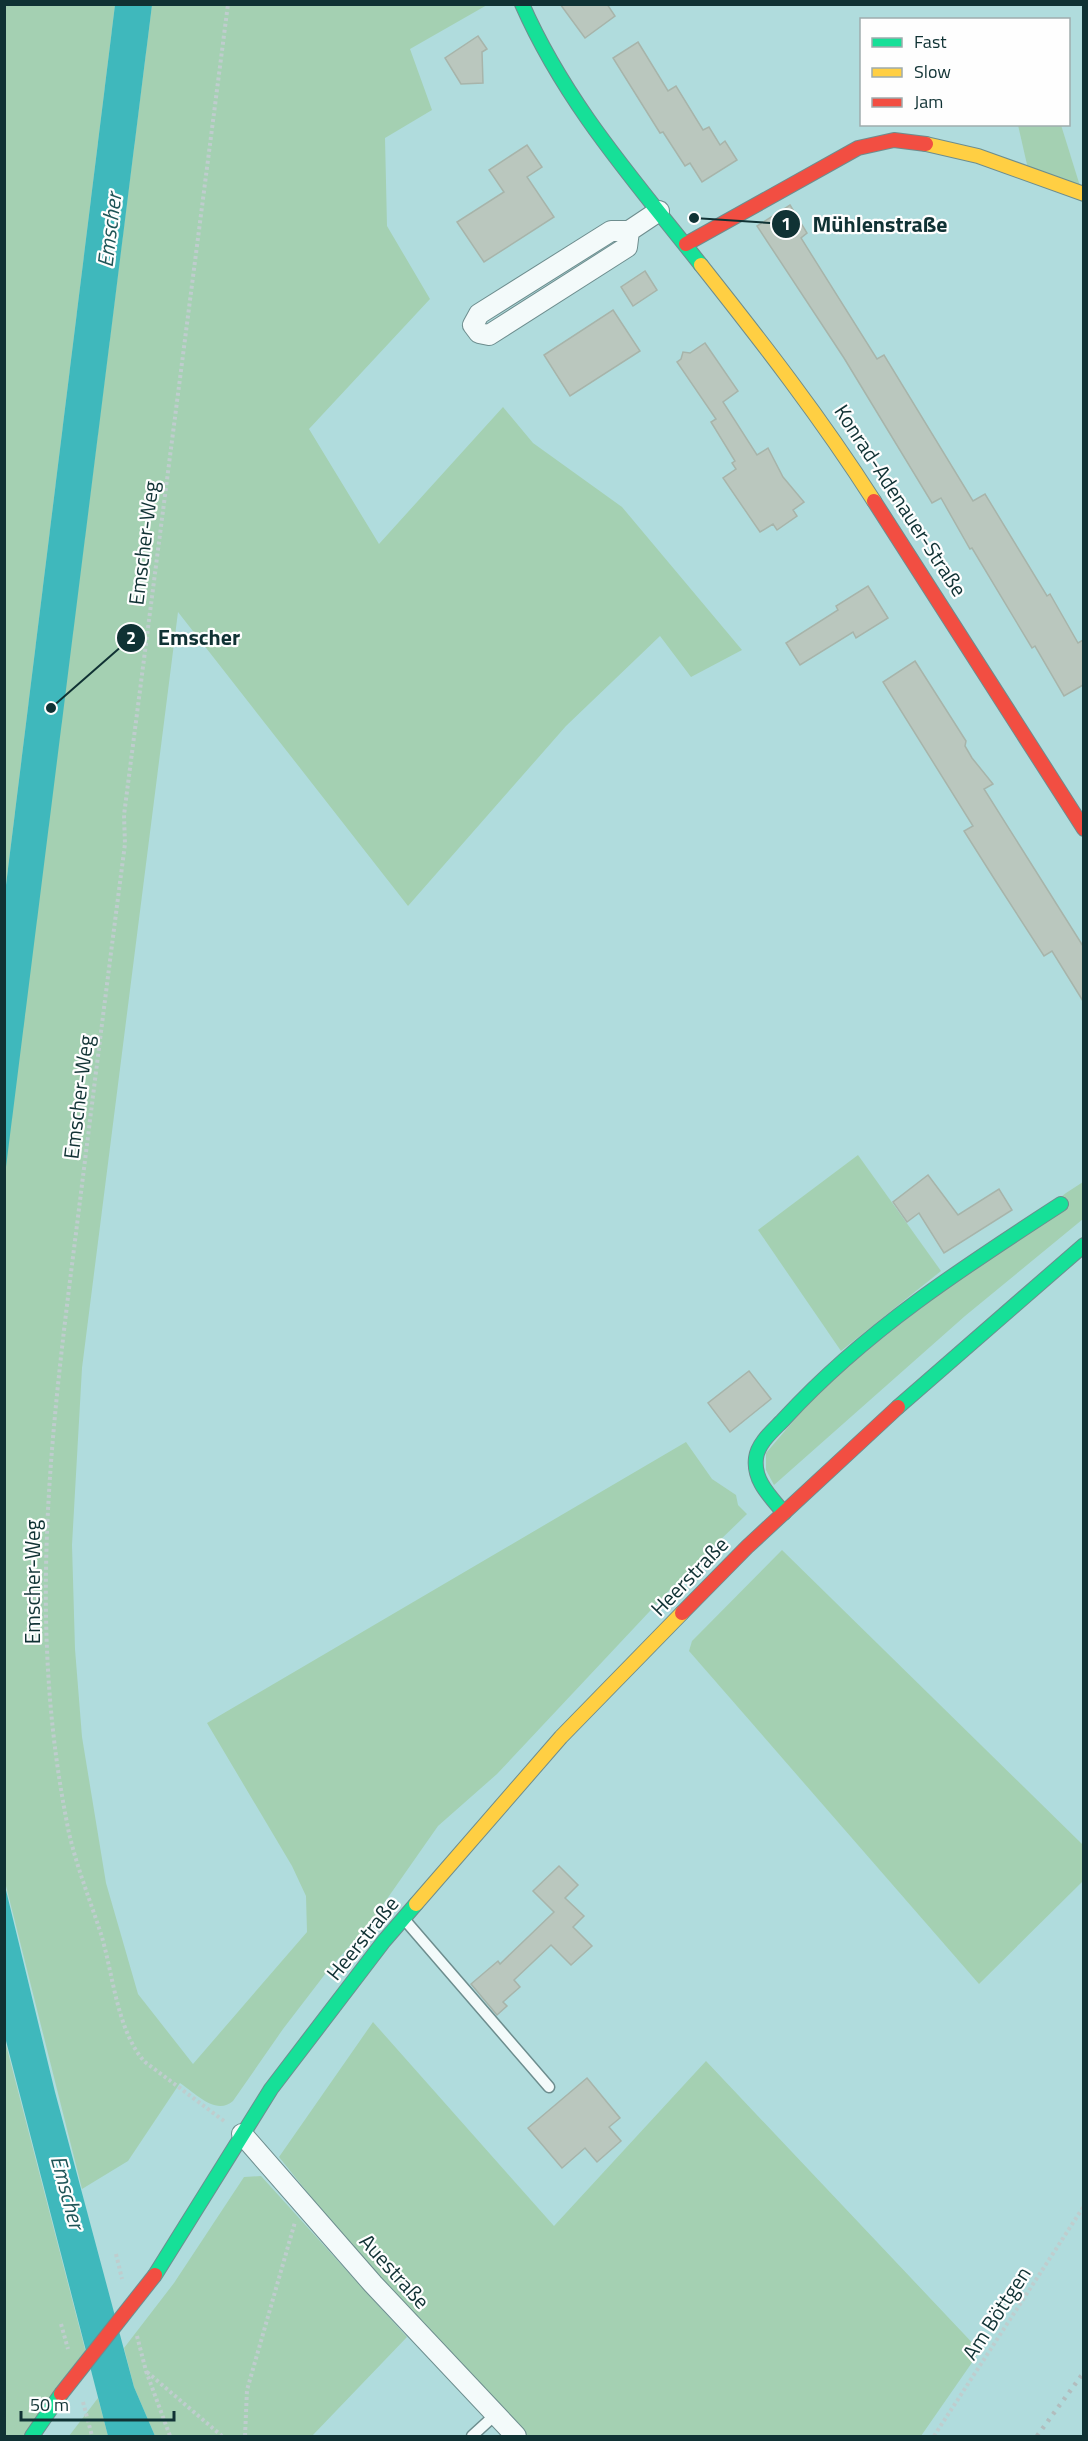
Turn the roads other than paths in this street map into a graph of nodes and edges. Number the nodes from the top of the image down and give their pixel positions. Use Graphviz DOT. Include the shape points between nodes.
graph roads {
  1 [pos="522,4"];
  2 [pos="1083,194"];
  3 [pos="659,211"];
  4 [pos="629,231"];
  5 [pos="686,244"];
  6 [pos="1083,829"];
  7 [pos="1061,1204"];
  8 [pos="1083,1245"];
  9 [pos="784,1514"];
  10 [pos="404,1919"];
  11 [pos="549,2086"];
  12 [pos="242,2134"];
  13 [pos="495,2415"];
  14 [pos="32,2436"];
  15 [pos="472,2436"];
  16 [pos="516,2436"];
  1 -- 3 [label="street, Konrad-Adenauer-Straße" via="541,47 579,109"];
  2 -- 5 [label="street" via="937,146 872,142 845,153"];
  3 -- 4 [label="street"];
  3 -- 5 [label="street, Konrad-Adenauer-Straße"];
  4 -- 4 [label="street" via="611,231 479,314 473,325 478,333 489,335 627,247"];
  5 -- 6 [label="street, Konrad-Adenauer-Straße" via="839,446"];
  7 -- 9 [label="street" via="918,1298 806,1394 756,1456 757,1480"];
  8 -- 9 [label="street, Heerstraße"];
  9 -- 10 [label="street, Heerstraße" via="561,1737"];
  10 -- 11 [label="lane"];
  10 -- 12 [label="street, Heerstraße" via="301,2047"];
  12 -- 13 [label="street, Auestraße"];
  12 -- 14 [label="street, Heerstraße, bridge" via="155,2275"];
  13 -- 15 [label="lane"];
  13 -- 16 [label="street, Auestraße"];
}
